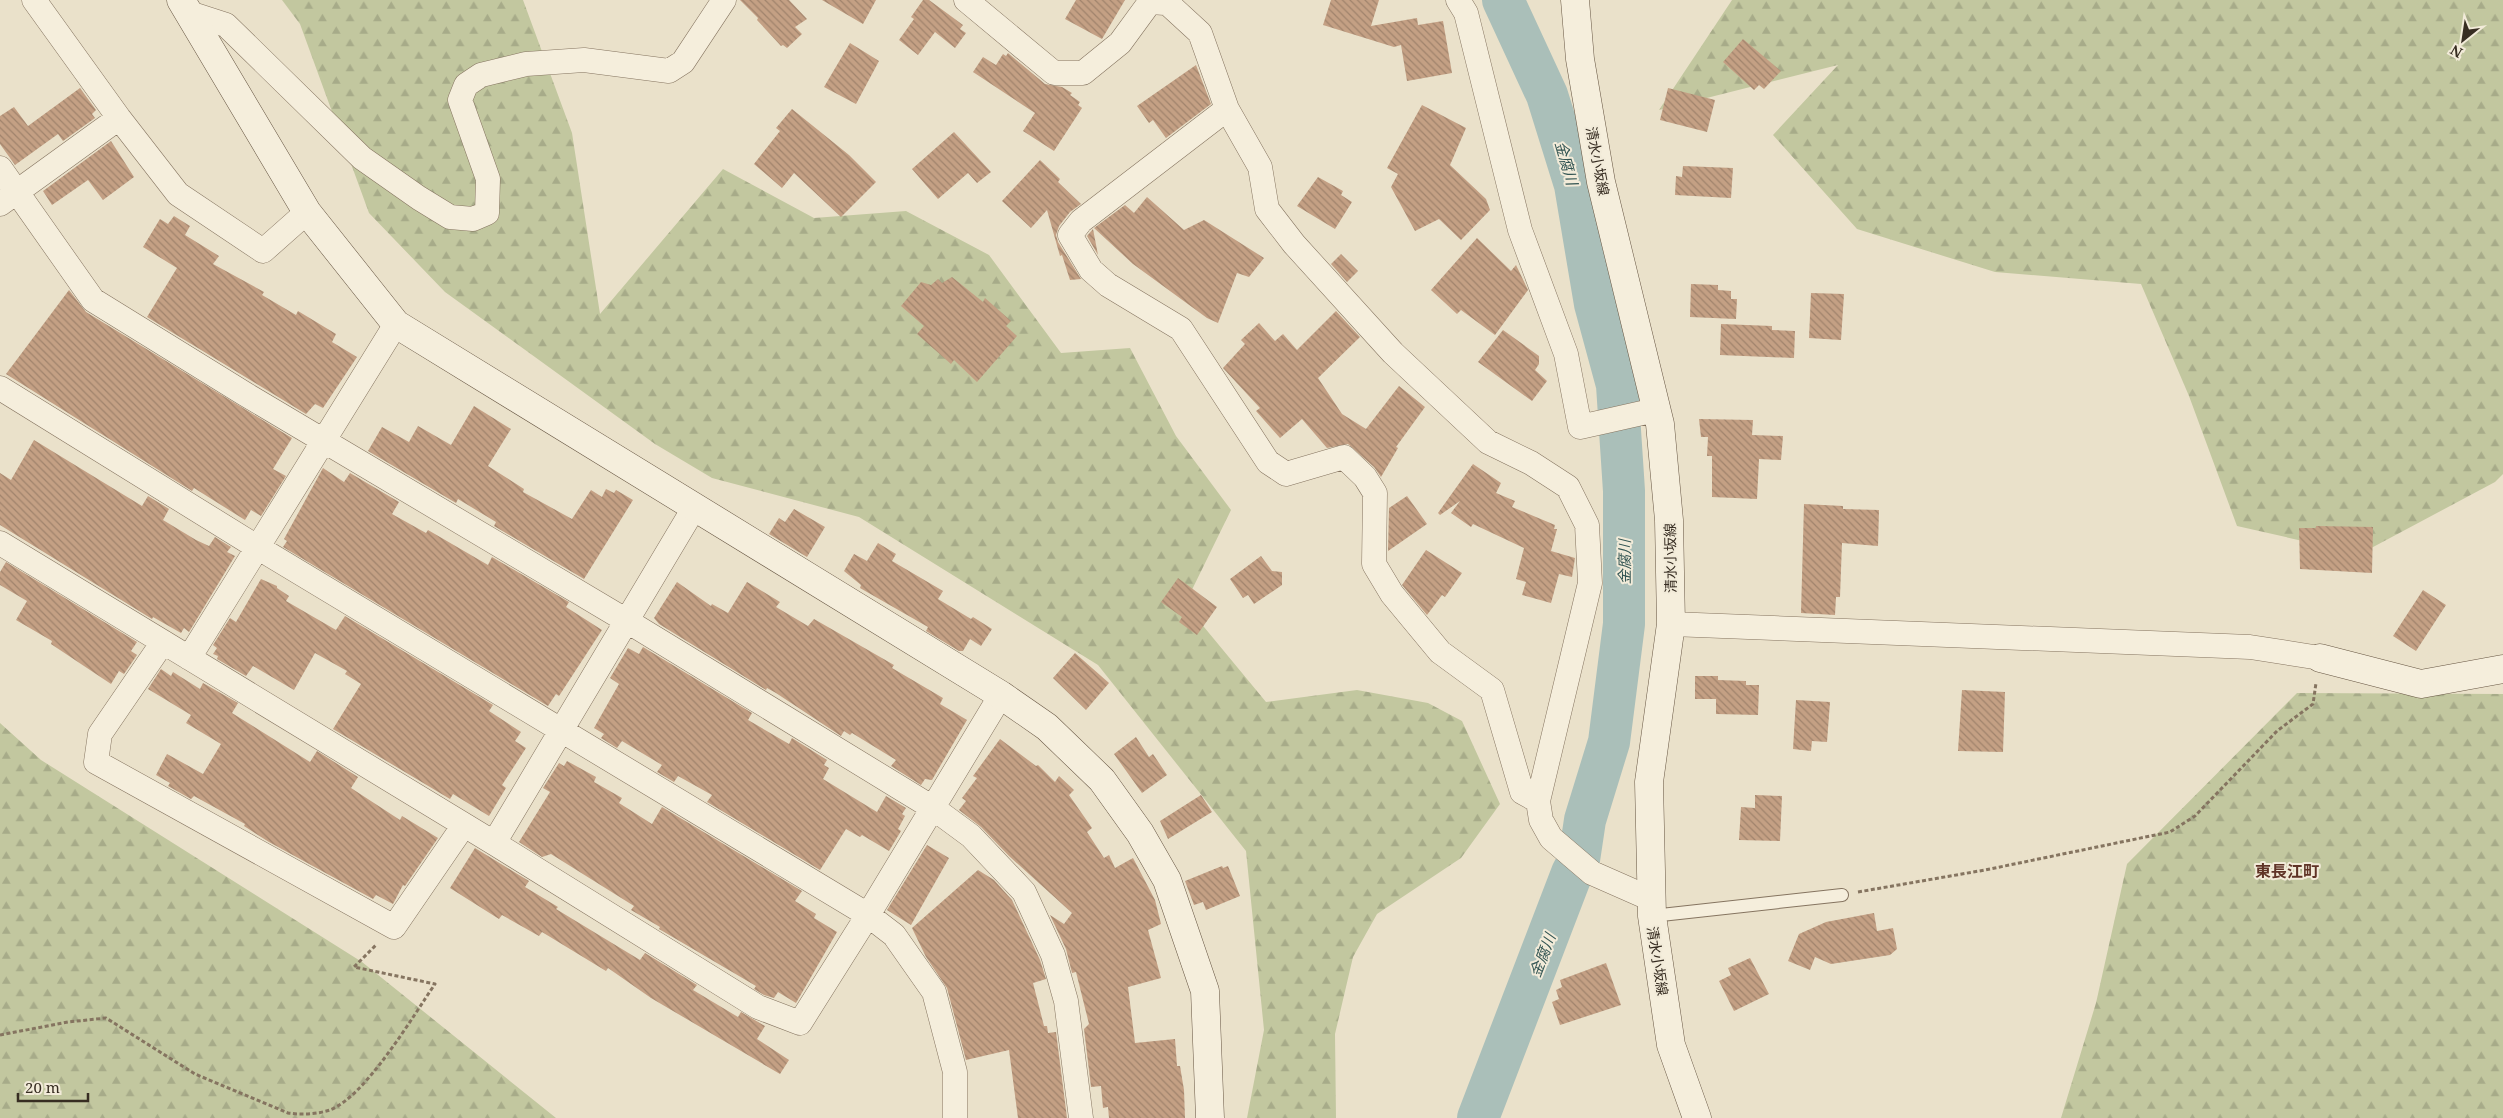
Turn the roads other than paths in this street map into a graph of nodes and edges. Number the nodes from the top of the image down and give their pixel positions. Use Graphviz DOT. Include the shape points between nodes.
graph roads {
  1 [pos="34,0"];
  2 [pos="724,0"];
  3 [pos="966,0"];
  4 [pos="1458,0"];
  5 [pos="1575,0"];
  6 [pos="1165,2"];
  7 [pos="185,6"];
  8 [pos="1227,109"];
  9 [pos="119,118"];
  10 [pos="0,168"];
  11 [pos="9,198"];
  12 [pos="307,212"];
  13 [pos="396,324"];
  14 [pos="0,388"];
  15 [pos="1656,417"];
  16 [pos="323,439"];
  17 [pos="694,508"];
  18 [pos="0,543"];
  19 [pos="257,547"];
  20 [pos="626,621"];
  21 [pos="1671,624"];
  22 [pos="163,642"];
  23 [pos="189,658"];
  24 [pos="2320,658"];
  25 [pos="2503,669"];
  26 [pos="1002,695"];
  27 [pos="562,730"];
  28 [pos="933,808"];
  29 [pos="1539,811"];
  30 [pos="464,825"];
  31 [pos="494,843"];
  32 [pos="1842,895"];
  33 [pos="1651,908"];
  34 [pos="868,916"];
  35 [pos="956,1118"];
  36 [pos="1081,1118"];
  37 [pos="1210,1118"];
  38 [pos="1697,1118"];
  1 -- 9 [label="street"];
  2 -- 7 [label="street" via="683,62 669,71 574,60 526,64 481,75 466,85 460,100 488,179 487,213 473,219 450,217 362,158 226,25"];
  3 -- 6 [label="street" via="1054,73 1083,73 1120,43 1150,2"];
  4 -- 15 [label="street" via="1466,13 1520,230 1566,354 1580,428"];
  5 -- 15 [label="street, 清水小坂線" via="1580,59 1601,182"];
  6 -- 8 [label="street" via="1200,32"];
  7 -- 12 [label="street"];
  8 -- 29 [label="street" via="1260,167 1267,209 1294,244 1393,353 1488,442 1531,463 1568,487 1587,525 1590,583"];
  8 -- 29 [label="street" via="1081,221 1070,235 1091,270 1102,280 1181,330 1268,462 1286,474 1344,457 1366,477 1375,492 1374,564 1392,594 1440,652 1492,690 1522,792"];
  9 -- 11 [label="street"];
  9 -- 12 [label="street" via="178,194 263,251"];
  10 -- 11 [label="street"];
  11 -- 16 [label="street" via="93,300"];
  12 -- 13 [label="street"];
  13 -- 16 [label="street"];
  13 -- 17 [label="street"];
  14 -- 19 [label="street"];
  15 -- 21 [label="street, 清水小坂線" via="1669,520"];
  16 -- 19 [label="street"];
  16 -- 20 [label="street"];
  17 -- 20 [label="street"];
  17 -- 26 [label="street"];
  18 -- 22 [label="street"];
  19 -- 23 [label="street"];
  19 -- 27 [label="street"];
  20 -- 27 [label="street"];
  20 -- 28 [label="street"];
  21 -- 24 [label="street" via="2250,647"];
  21 -- 33 [label="street, 清水小坂線" via="1648,782"];
  22 -- 23 [label="street"];
  22 -- 30 [label="street" via="100,734 96,762 394,927"];
  23 -- 30 [label="street"];
  24 -- 25 [label="street" via="2421,684"];
  26 -- 28 [label="street"];
  26 -- 37 [label="street" via="1048,727 1102,780 1140,833 1168,880 1206,991"];
  27 -- 31 [label="street"];
  27 -- 34 [label="street"];
  28 -- 34 [label="street"];
  28 -- 36 [label="street" via="971,836 1024,892 1053,956 1066,1001"];
  29 -- 33 [label="street" via="1551,838 1592,873"];
  30 -- 31 [label="street"];
  31 -- 34 [label="street" via="758,1007 800,1023"];
  32 -- 33 [label="lane"];
  33 -- 38 [label="street, 清水小坂線" via="1671,1045"];
  34 -- 35 [label="street" via="894,935 934,992 955,1072"];
}
